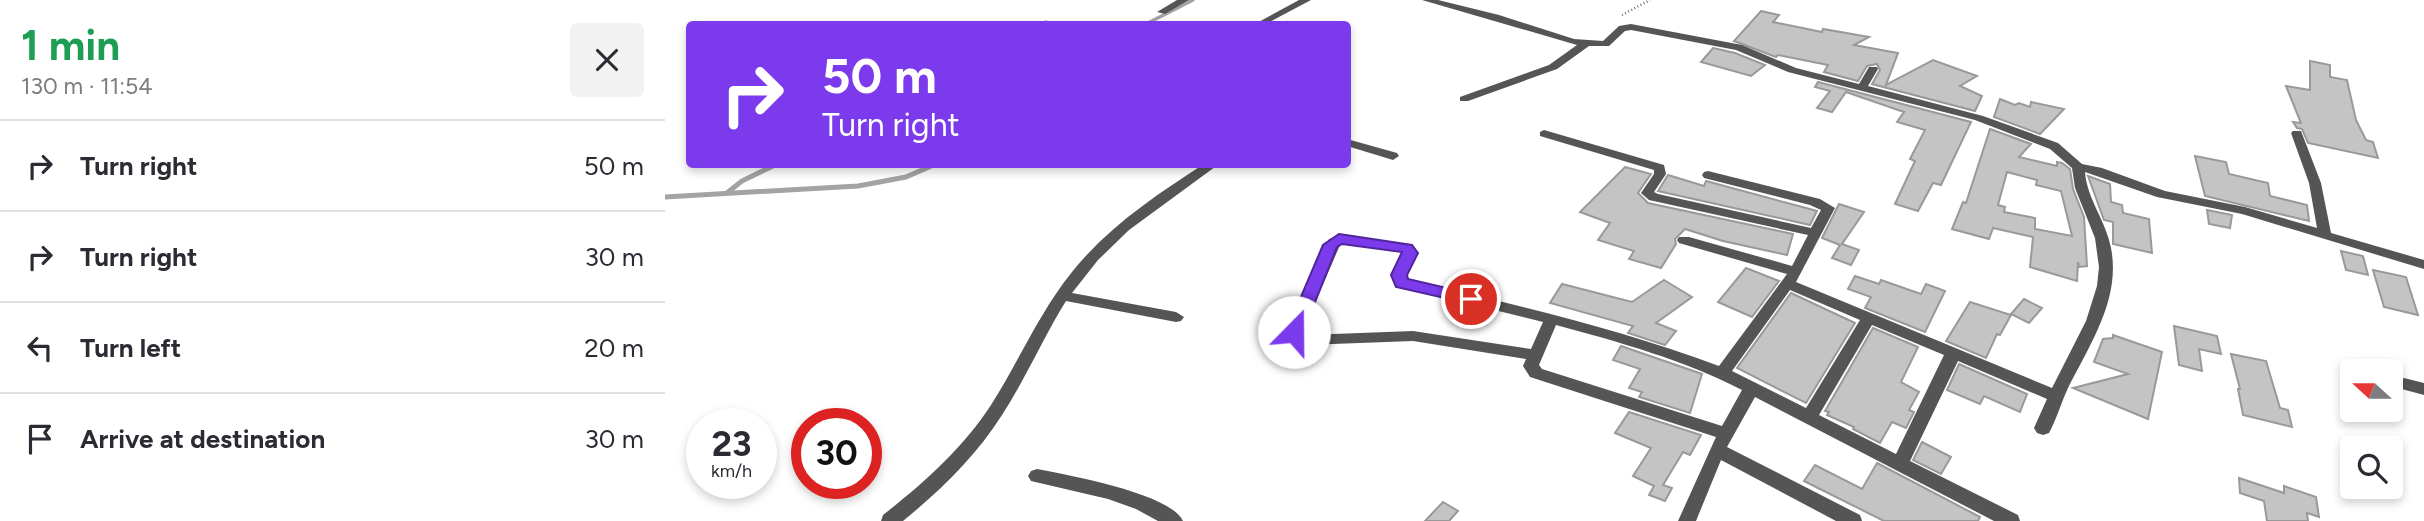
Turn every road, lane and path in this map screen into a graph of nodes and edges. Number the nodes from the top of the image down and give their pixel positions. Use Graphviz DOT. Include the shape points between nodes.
graph roads {
  1 [pos="1184,0"];
  2 [pos="1306,0"];
  3 [pos="1427,0"];
  4 [pos="1650,0"];
  5 [pos="1162,12"];
  6 [pos="1266,21"];
  7 [pos="1622,28"];
  8 [pos="1585,44"];
  9 [pos="1873,69"];
  10 [pos="1862,88"];
  11 [pos="1464,99"];
  12 [pos="2297,133"];
  13 [pos="1544,134"];
  14 [pos="1351,143"];
  15 [pos="1393,156"];
  16 [pos="2078,167"];
  17 [pos="1207,168"];
  18 [pos="1708,175"];
  19 [pos="1815,233"];
  20 [pos="2325,235"];
  21 [pos="1684,240"];
  22 [pos="2424,265"];
  23 [pos="1792,278"];
  24 [pos="1063,296"];
  25 [pos="1176,317"];
  26 [pos="1552,318"];
  27 [pos="1869,318"];
  28 [pos="1953,354"];
  29 [pos="1534,355"];
  30 [pos="1722,373"];
  31 [pos="2404,384"];
  32 [pos="1751,389"];
  33 [pos="2424,389"];
  34 [pos="2056,396"];
  35 [pos="1808,419"];
  36 [pos="2043,428"];
  37 [pos="1722,442"];
  38 [pos="1899,465"];
  39 [pos="1037,476"];
  40 [pos="1999,518"];
  41 [pos="890,521"];
  42 [pos="1174,521"];
  43 [pos="1687,521"];
  44 [pos="1853,521"];
  1 -- 5 [label="street"];
  2 -- 6 [label="street"];
  3 -- 8 [label="street"];
  4 -- 7 [label="path" via="1613,22"];
  7 -- 8 [label="street" via="1605,44"];
  7 -- 10 [label="street" via="1738,47 1792,70"];
  8 -- 11 [label="street" via="1553,67"];
  9 -- 10 [label="street"];
  10 -- 16 [label="street" via="2035,137"];
  12 -- 20 [label="street" via="2310,162"];
  13 -- 19 [label="street" via="1660,168 1647,193 1654,197"];
  14 -- 15 [label="street"];
  16 -- 20 [label="street" via="2162,194 2245,211"];
  16 -- 34 [label="street" via="2087,206 2104,246 2107,279 2091,329"];
  17 -- 24 [label="street" via="1121,227"];
  18 -- 19 [label="street" via="1825,205 1828,208"];
  19 -- 23 [label="street"];
  20 -- 22 [label="street"];
  21 -- 23 [label="street"];
  23 -- 27 [label="street"];
  23 -- 30 [label="street"];
  24 -- 25 [label="street"];
  24 -- 41 [label="street" via="978,437"];
  26 -- 29 [label="street"];
  26 -- 29 [label="street" via="1402,283 1399,275 1410,250 1345,239 1331,245 1294,332 1306,340 1413,336"];
  26 -- 30 [label="street"];
  27 -- 28 [label="street"];
  27 -- 35 [label="street"];
  28 -- 34 [label="street"];
  28 -- 38 [label="street"];
  29 -- 37 [label="street" via="1532,370 1541,376"];
  30 -- 32 [label="street"];
  31 -- 33 [label="street"];
  32 -- 35 [label="street"];
  32 -- 37 [label="street"];
  34 -- 36 [label="street"];
  35 -- 38 [label="street"];
  37 -- 43 [label="street"];
  37 -- 44 [label="street"];
  38 -- 40 [label="street"];
  39 -- 42 [label="street" via="1137,500"];
}
